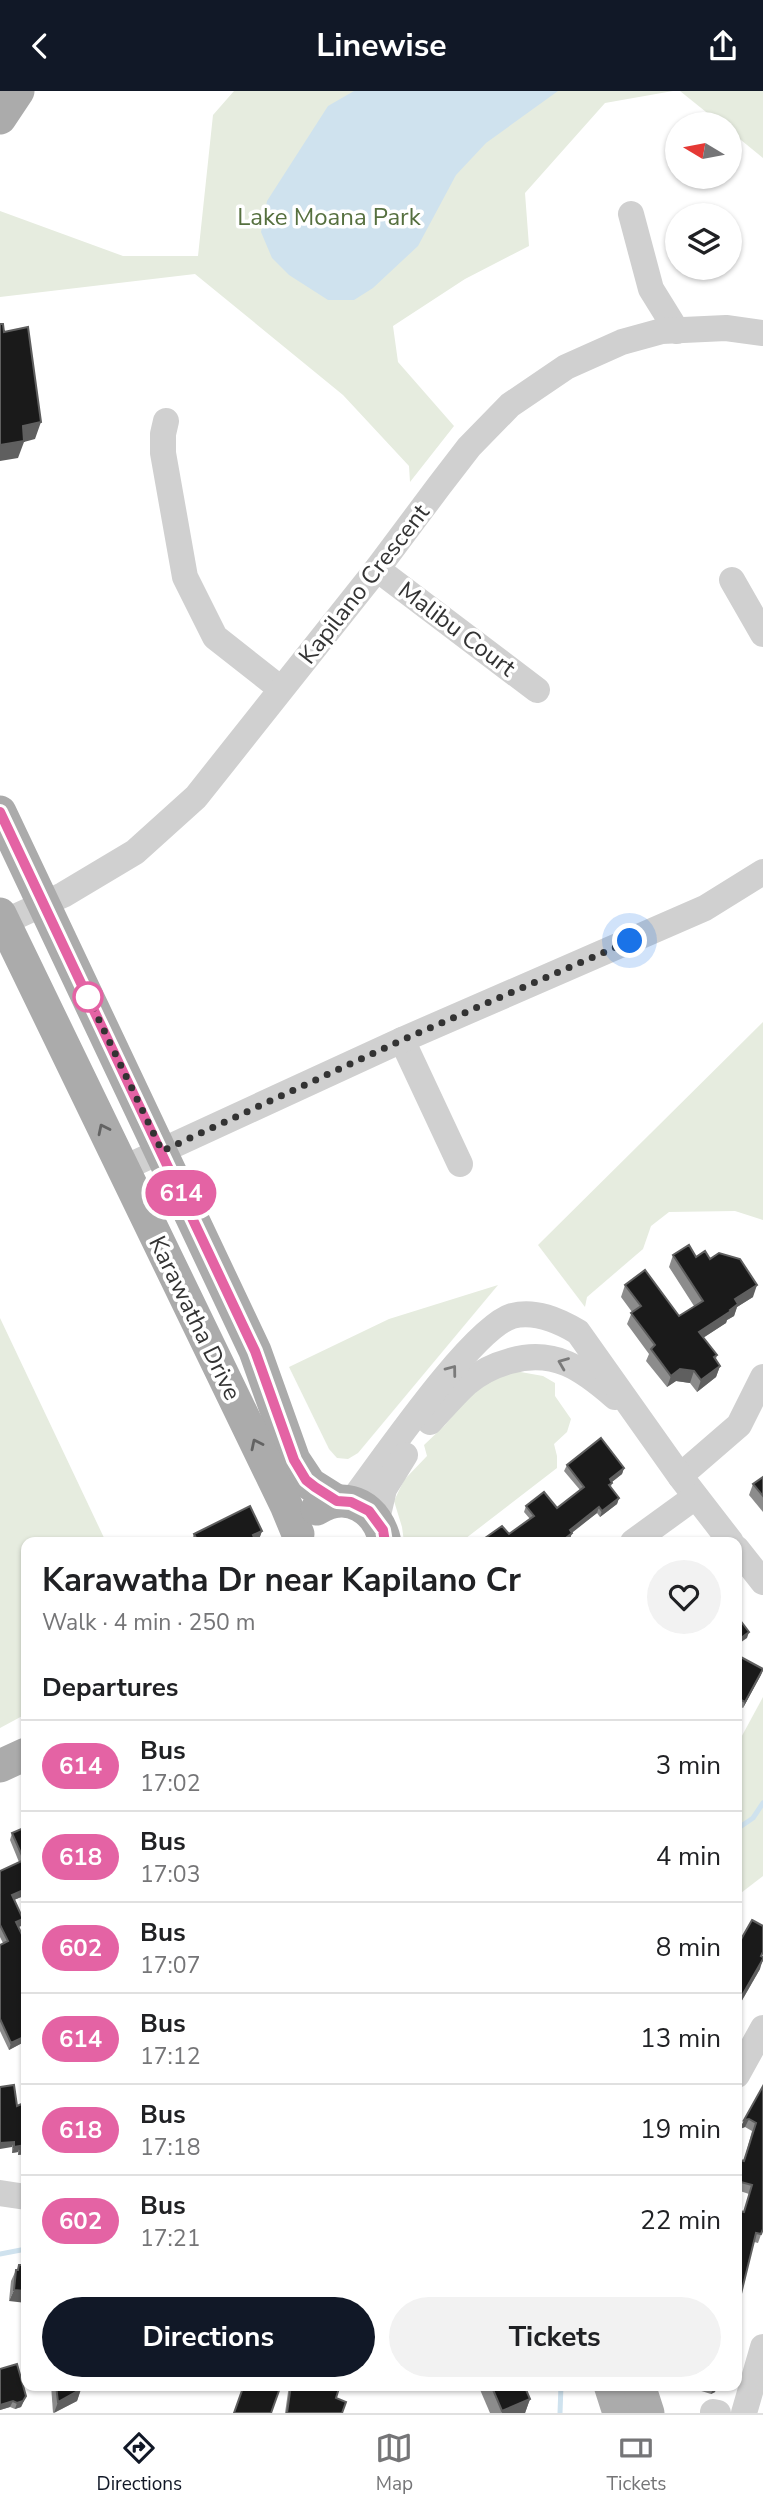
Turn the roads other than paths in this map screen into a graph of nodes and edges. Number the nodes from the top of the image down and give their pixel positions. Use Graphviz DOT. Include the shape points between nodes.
graph roads {
  1 [pos="18,91"];
  2 [pos="0,118"];
  3 [pos="631,214"];
  4 [pos="651,289"];
  5 [pos="677,331"];
  6 [pos="763,333"];
  7 [pos="648,335"];
  8 [pos="166,421"];
  9 [pos="377,569"];
  10 [pos="732,580"];
  11 [pos="763,634"];
  12 [pos="282,689"];
  13 [pos="537,690"];
  14 [pos="0,812"];
  15 [pos="763,872"];
  16 [pos="44,904"];
  17 [pos="2,918"];
  18 [pos="402,1040"];
  19 [pos="162,1151"];
  20 [pos="460,1164"];
  21 [pos="122,1169"];
  22 [pos="763,1377"];
  23 [pos="637,1417"];
  24 [pos="680,1476"];
  25 [pos="695,1497"];
  26 [pos="363,1516"];
  27 [pos="297,1537"];
  28 [pos="297,1537"];
  29 [pos="640,1537"];
  30 [pos="727,1537"];
  31 [pos="742,1555"];
  32 [pos="763,1582"];
  33 [pos="21,1756"];
  34 [pos="0,1766"];
  35 [pos="762,2031"];
  36 [pos="742,2066"];
  37 [pos="0,2193"];
  38 [pos="21,2196"];
  39 [pos="763,2347"];
  40 [pos="612,2391"];
  41 [pos="641,2391"];
  42 [pos="619,2413"];
  43 [pos="648,2413"];
  44 [pos="744,2413"];
  1 -- 2 [label="main road"];
  3 -- 4 [label="street"];
  4 -- 5 [label="street"];
  4 -- 7 [label="street"];
  5 -- 6 [label="street, Kapilano Crescent" via="726,328"];
  5 -- 7 [label="street, Kapilano Crescent"];
  7 -- 9 [label="street, Kapilano Crescent" via="566,367 510,405 469,447"];
  8 -- 12 [label="street" via="163,453 185,576 215,637"];
  9 -- 12 [label="street, Kapilano Crescent"];
  9 -- 13 [label="street, Malibu Court"];
  10 -- 11 [label="street"];
  12 -- 16 [label="street, Kapilano Crescent" via="172,821 135,852"];
  14 -- 16 [label="main road, Karawatha Drive"];
  15 -- 18 [label="street" via="705,908"];
  16 -- 17 [label="street, Kapilano Crescent"];
  16 -- 19 [label="main road, Karawatha Drive"];
  21 -- 17 [label="main road, Karawatha Drive, one-way"];
  18 -- 19 [label="street"];
  18 -- 20 [label="street"];
  19 -- 21 [label="street"];
  19 -- 26 [label="main road, Karawatha Drive" via="255,1351 294,1460 310,1484"];
  27 -- 21 [label="main road, Karawatha Drive, one-way" via="286,1505"];
  22 -- 24 [label="street" via="739,1425"];
  23 -- 24 [label="street"];
  23 -- 26 [label="street, one-way" via="568,1363 545,1356 497,1365 468,1382 415,1437"];
  26 -- 23 [label="street, one-way" via="461,1357 495,1325 512,1316 539,1315 578,1332"];
  24 -- 25 [label="street"];
  25 -- 29 [label="street"];
  25 -- 30 [label="street"];
  26 -- 28 [label="main road" via="324,1504 303,1521"];
  31 -- 32 [label="street"];
  33 -- 34 [label="main road"];
  35 -- 36 [label="street"];
  37 -- 38 [label="street"];
  39 -- 44 [label="street"];
  40 -- 42 [label="main road"];
  41 -- 43 [label="main road"];
}
